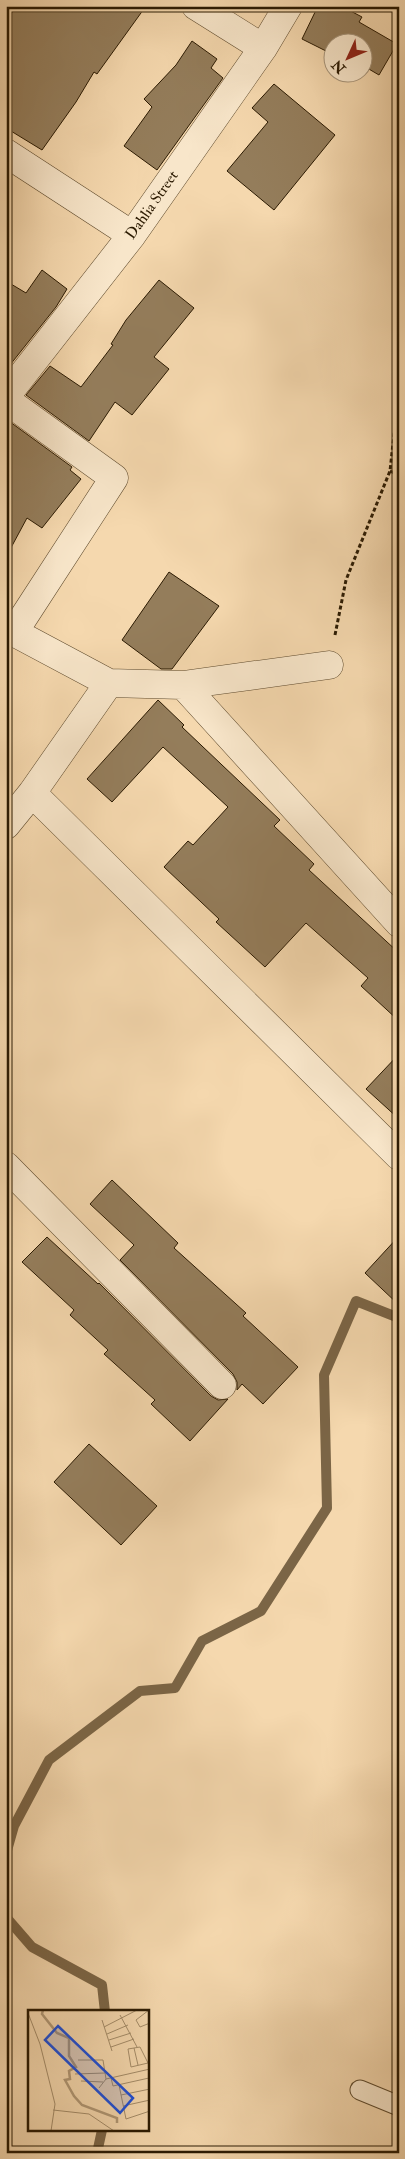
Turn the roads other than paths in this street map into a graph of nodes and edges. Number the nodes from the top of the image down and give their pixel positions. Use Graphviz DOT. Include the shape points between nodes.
graph roads {
  1 [pos="196,6"];
  2 [pos="288,6"];
  3 [pos="263,48"];
  4 [pos="6,153"];
  5 [pos="132,235"];
  6 [pos="6,398"];
  7 [pos="10,630"];
  8 [pos="329,665"];
  9 [pos="109,683"];
  10 [pos="183,685"];
  11 [pos="32,793"];
  12 [pos="6,825"];
  13 [pos="399,923"];
  14 [pos="399,1156"];
  15 [pos="6,1166"];
  16 [pos="222,1385"];
  17 [pos="360,2090"];
  18 [pos="399,2106"];
  1 -- 3 [label="street"];
  2 -- 3 [label="street, Dahlia Street"];
  3 -- 5 [label="street, Dahlia Street"];
  4 -- 5 [label="street"];
  5 -- 6 [label="street, Dahlia Street"];
  6 -- 7 [label="street" via="114,478"];
  7 -- 9 [label="street"];
  8 -- 10 [label="street"];
  9 -- 10 [label="street"];
  9 -- 11 [label="street"];
  10 -- 13 [label="street"];
  11 -- 12 [label="street"];
  11 -- 14 [label="street"];
  15 -- 16 [label="street"];
  17 -- 18 [label="lane"];
}
